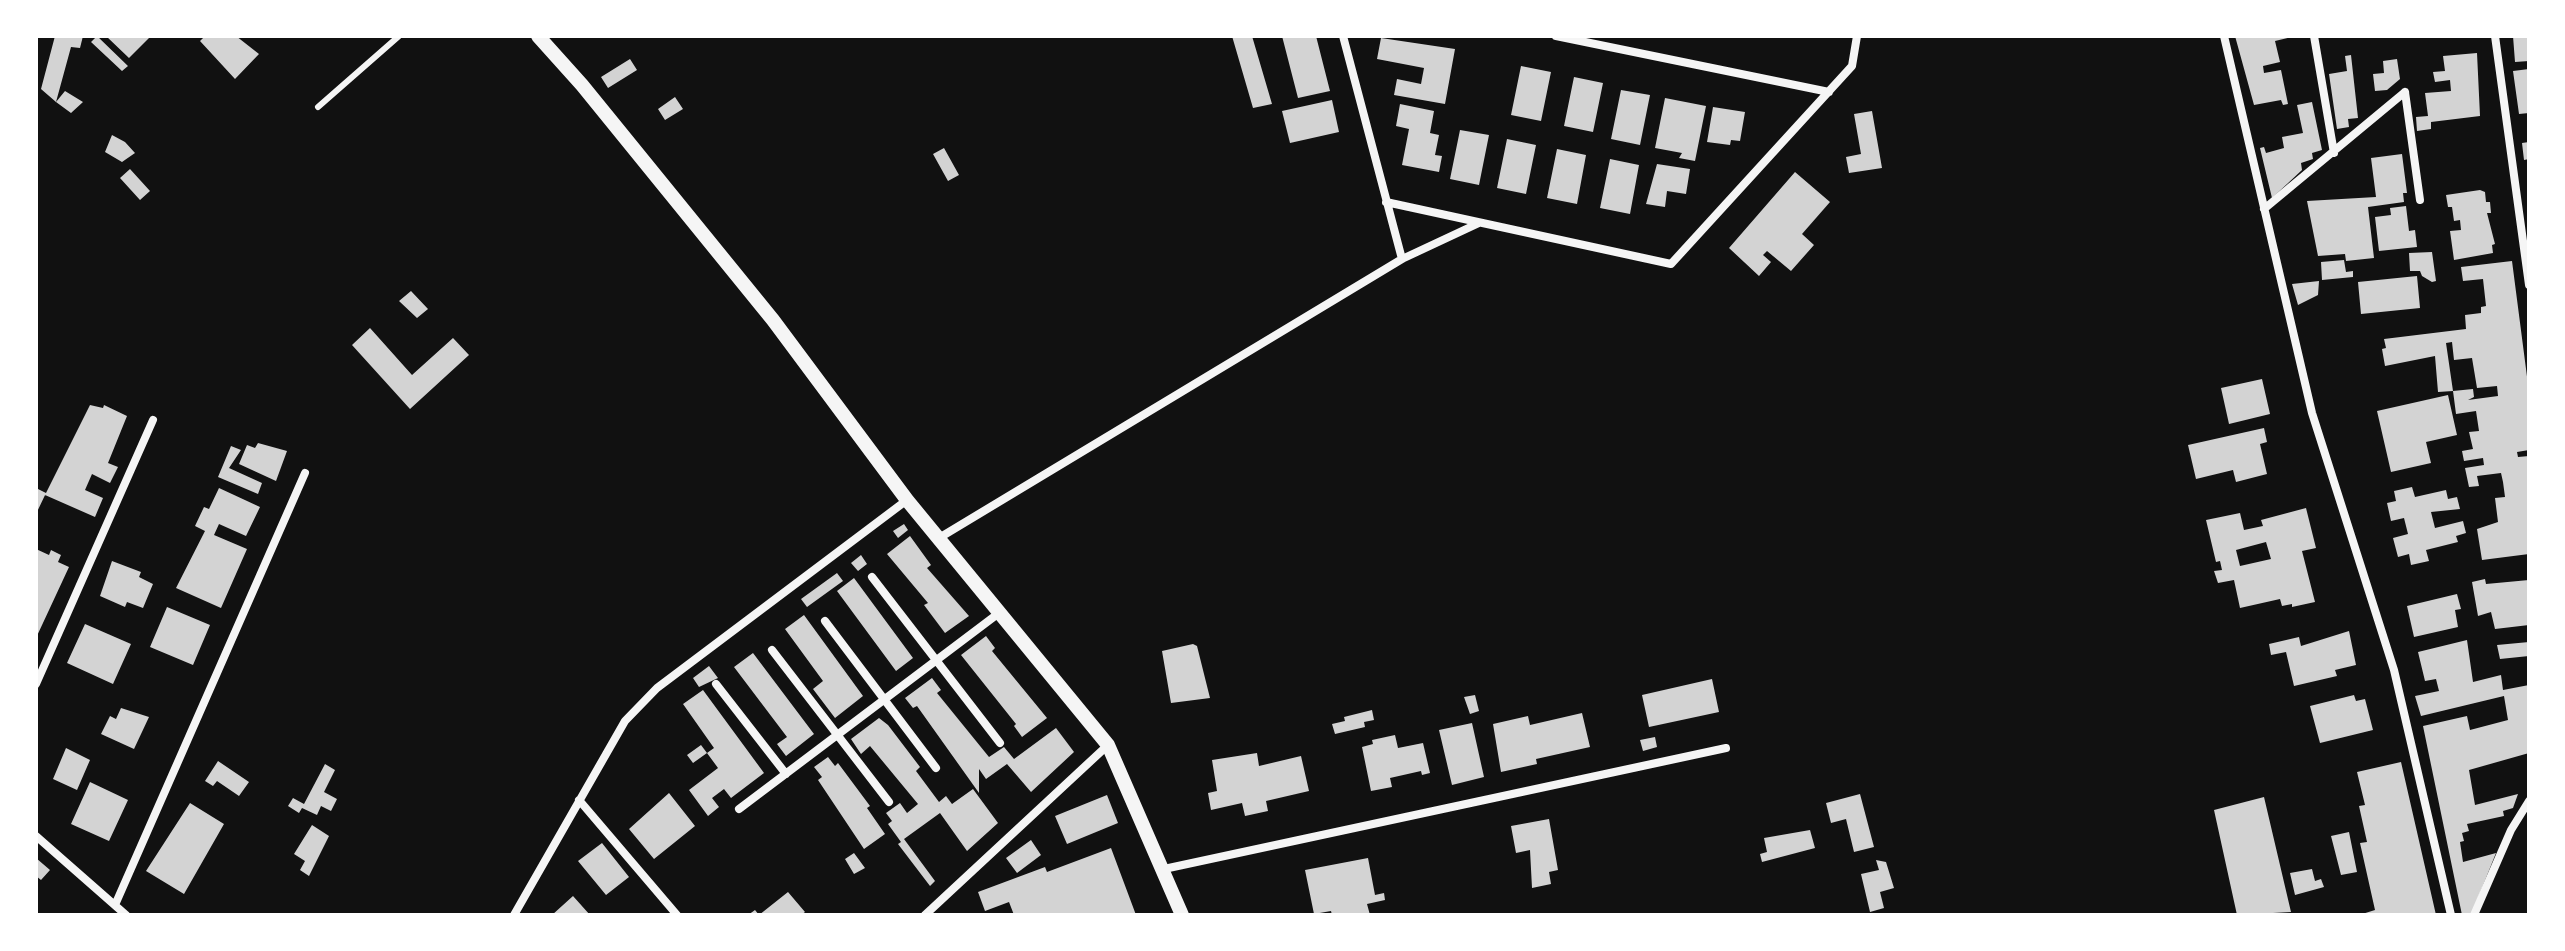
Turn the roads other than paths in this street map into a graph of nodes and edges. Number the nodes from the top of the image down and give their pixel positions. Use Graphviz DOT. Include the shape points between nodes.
graph roads {
  1 [pos="399,36"];
  2 [pos="538,36"];
  3 [pos="1343,36"];
  4 [pos="1556,36"];
  5 [pos="1857,36"];
  6 [pos="2224,36"];
  7 [pos="2314,36"];
  8 [pos="2495,36"];
  9 [pos="1829,92"];
  10 [pos="318,107"];
  11 [pos="2334,153"];
  12 [pos="2420,200"];
  13 [pos="1386,202"];
  14 [pos="2264,209"];
  15 [pos="1479,223"];
  16 [pos="1402,259"];
  17 [pos="2529,285"];
  18 [pos="153,420"];
  19 [pos="305,473"];
  20 [pos="907,500"];
  21 [pos="939,538"];
  22 [pos="872,577"];
  23 [pos="999,613"];
  24 [pos="825,621"];
  25 [pos="772,650"];
  26 [pos="936,661"];
  27 [pos="36,684"];
  28 [pos="716,684"];
  29 [pos="884,700"];
  30 [pos="838,735"];
  31 [pos="1000,743"];
  32 [pos="1108,745"];
  33 [pos="1726,748"];
  34 [pos="936,768"];
  35 [pos="786,774"];
  36 [pos="579,800"];
  37 [pos="2529,801"];
  38 [pos="889,802"];
  39 [pos="739,809"];
  40 [pos="36,836"];
  41 [pos="1164,869"];
  42 [pos="115,905"];
  43 [pos="673,914"];
  44 [pos="126,915"];
  45 [pos="514,915"];
  46 [pos="925,915"];
  47 [pos="1182,915"];
  48 [pos="2451,915"];
  49 [pos="2474,915"];
  1 -- 10 [label="lane"];
  2 -- 20 [label="street" via="773,320"];
  3 -- 13 [label="street"];
  4 -- 9 [label="street"];
  5 -- 9 [label="street" via="1852,66"];
  6 -- 14 [label="street"];
  7 -- 11 [label="street"];
  8 -- 17 [label="street"];
  9 -- 15 [label="street" via="1671,264"];
  11 -- 12 [label="street" via="2405,92"];
  11 -- 14 [label="street"];
  13 -- 15 [label="street"];
  13 -- 16 [label="street"];
  14 -- 48 [label="street" via="2312,413 2394,670"];
  15 -- 16 [label="street"];
  16 -- 21 [label="street"];
  18 -- 27 [label="street"];
  19 -- 42 [label="street"];
  20 -- 21 [label="street"];
  20 -- 36 [label="street" via="657,688 625,721"];
  21 -- 23 [label="street"];
  22 -- 26 [label="street"];
  23 -- 26 [label="street"];
  23 -- 32 [label="street"];
  24 -- 29 [label="street"];
  25 -- 30 [label="street"];
  26 -- 29 [label="street"];
  26 -- 31 [label="street"];
  28 -- 35 [label="street"];
  29 -- 30 [label="street"];
  29 -- 34 [label="street"];
  30 -- 35 [label="street"];
  30 -- 38 [label="street"];
  32 -- 41 [label="street"];
  32 -- 46 [label="street"];
  33 -- 41 [label="street"];
  35 -- 39 [label="street"];
  36 -- 43 [label="street"];
  36 -- 45 [label="street"];
  37 -- 49 [label="street"];
  40 -- 42 [label="street"];
  41 -- 47 [label="street"];
  42 -- 44 [label="street"];
}
